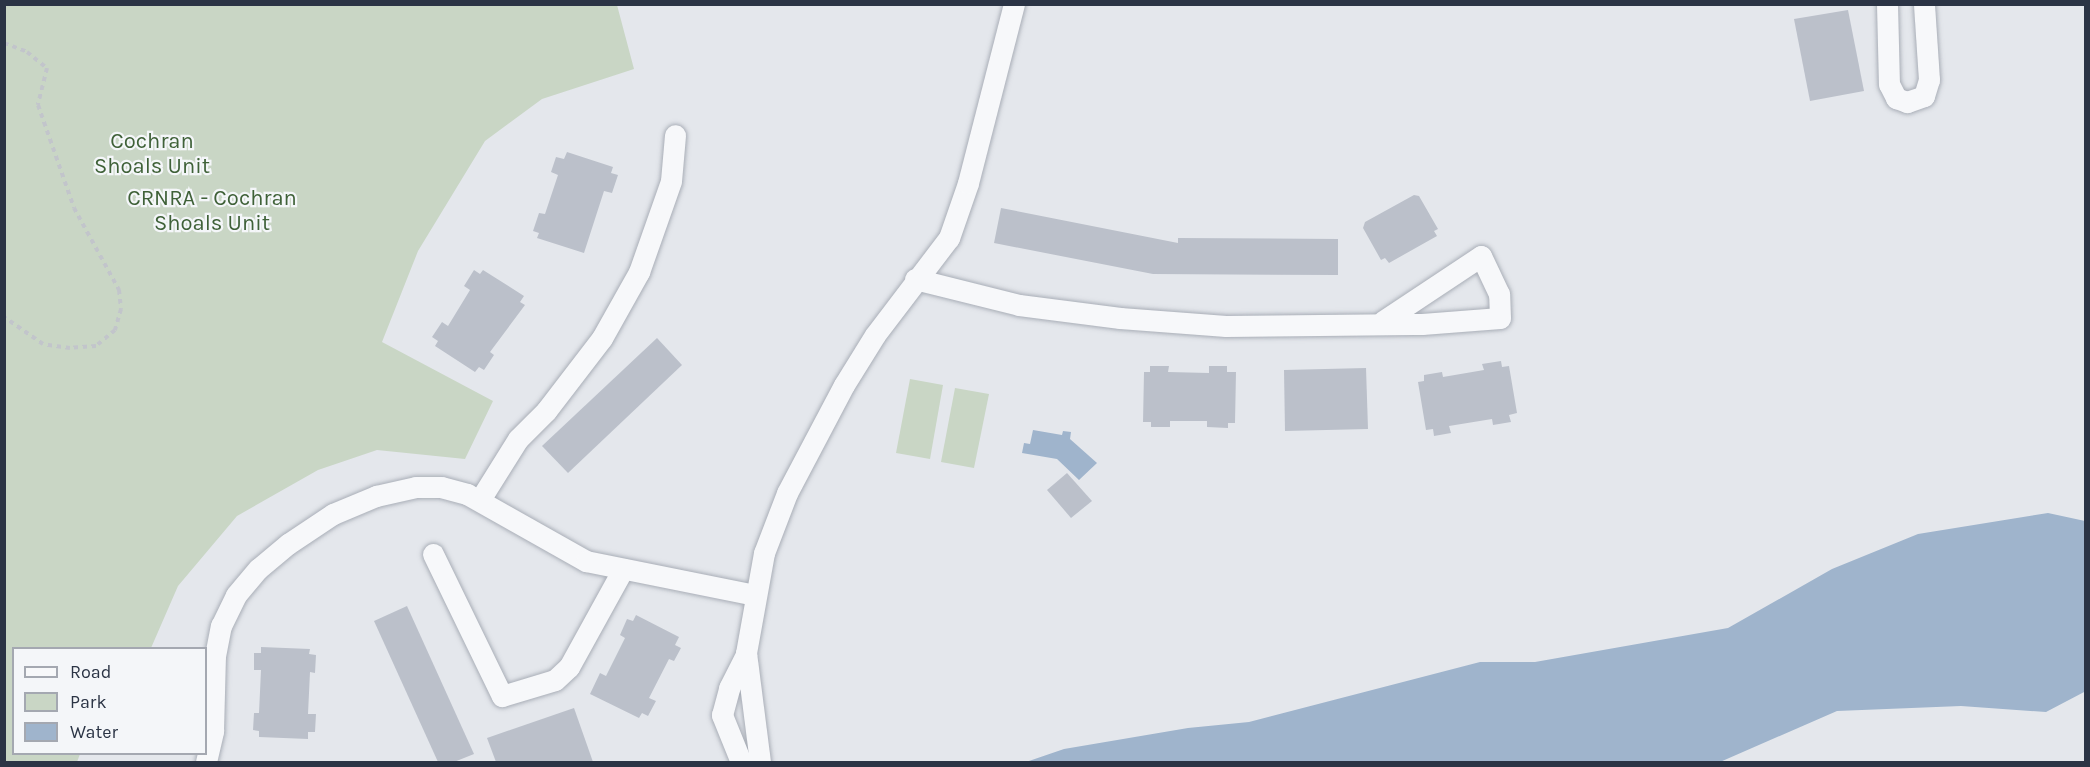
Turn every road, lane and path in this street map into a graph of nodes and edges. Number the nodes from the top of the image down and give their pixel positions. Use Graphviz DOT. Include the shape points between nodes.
graph roads {
  1 [pos="1014,4"];
  2 [pos="1887,4"];
  3 [pos="1924,4"];
  4 [pos="4,43"];
  5 [pos="675,135"];
  6 [pos="915,279"];
  7 [pos="4,317"];
  8 [pos="1383,321"];
  9 [pos="481,498"];
  10 [pos="432,554"];
  11 [pos="623,569"];
  12 [pos="755,595"];
  13 [pos="746,653"];
  14 [pos="206,762"];
  15 [pos="741,762"];
  16 [pos="760,762"];
  1 -- 6 [label="street" via="968,183 949,237"];
  2 -- 3 [label="street" via="1889,84 1896,98 1907,102 1924,96 1929,80"];
  4 -- 7 [label="path" via="27,52 48,68 38,105 74,208 119,290 121,309 116,330 96,346 70,348 43,344"];
  5 -- 9 [label="street" via="671,181 639,272 602,338 546,411 518,439"];
  6 -- 8 [label="street" via="1019,305 1120,318 1226,326"];
  6 -- 12 [label="street" via="844,385 787,493 764,553"];
  8 -- 8 [label="street" via="1422,324 1500,318 1499,294 1481,256"];
  9 -- 11 [label="street" via="586,561"];
  9 -- 14 [label="street" via="441,487 416,487 376,496 333,514 258,569 236,595 221,626 214,656 213,731"];
  10 -- 11 [label="street" via="502,696 555,680 569,666"];
  11 -- 12 [label="street"];
  12 -- 13 [label="street"];
  13 -- 15 [label="street" via="729,688 722,715"];
  13 -- 16 [label="street"];
}
